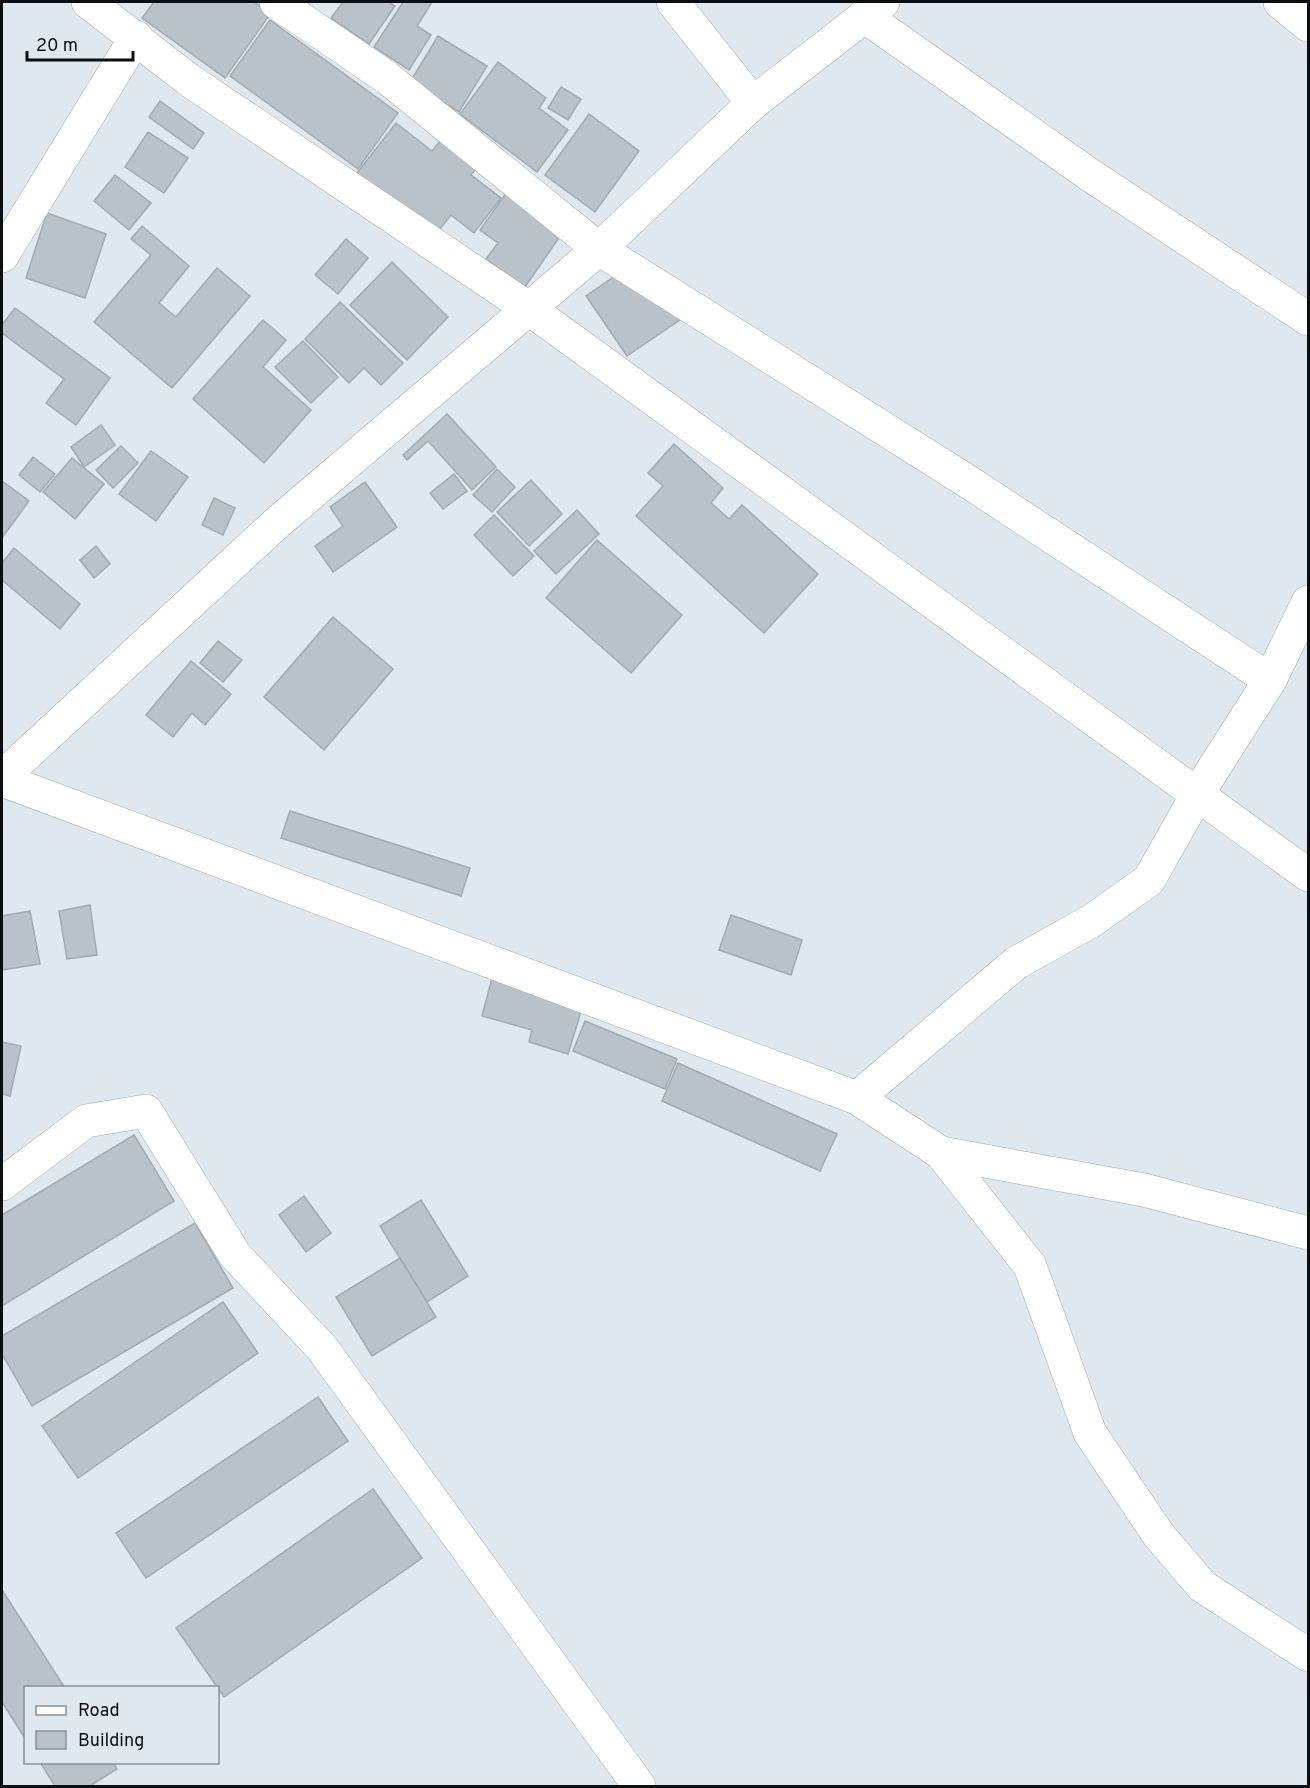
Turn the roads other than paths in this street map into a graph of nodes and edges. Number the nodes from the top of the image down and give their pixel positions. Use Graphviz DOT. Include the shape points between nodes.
graph roads {
  1 [pos="88,2"];
  2 [pos="276,2"];
  3 [pos="673,2"];
  4 [pos="1280,2"];
  5 [pos="873,9"];
  6 [pos="1308,25"];
  7 [pos="136,37"];
  8 [pos="753,103"];
  9 [pos="599,249"];
  10 [pos="2,256"];
  11 [pos="528,308"];
  12 [pos="1308,319"];
  13 [pos="1308,602"];
  14 [pos="1270,680"];
  15 [pos="2,779"];
  16 [pos="1198,793"];
  17 [pos="1308,875"];
  18 [pos="857,1098"];
  19 [pos="941,1153"];
  20 [pos="2,1184"];
  21 [pos="1308,1233"];
  22 [pos="1308,1655"];
  23 [pos="639,1786"];
  1 -- 7 [label="street"];
  2 -- 9 [label="street" via="386,76"];
  3 -- 8 [label="street"];
  4 -- 6 [label="street"];
  5 -- 8 [label="street"];
  5 -- 12 [label="street" via="1090,175"];
  7 -- 10 [label="street"];
  7 -- 11 [label="street" via="189,80"];
  8 -- 9 [label="street"];
  9 -- 11 [label="street"];
  9 -- 14 [label="street" via="967,481"];
  11 -- 15 [label="street" via="279,521"];
  11 -- 16 [label="street"];
  13 -- 14 [label="street"];
  14 -- 16 [label="street"];
  15 -- 18 [label="street"];
  16 -- 17 [label="street"];
  16 -- 18 [label="street" via="1149,880 1093,920 1016,963"];
  18 -- 19 [label="street"];
  19 -- 21 [label="street" via="1144,1190"];
  19 -- 22 [label="street" via="1030,1266 1090,1433 1158,1534 1202,1586"];
  20 -- 23 [label="street" via="86,1121 146,1111 235,1255 322,1348"];
}
